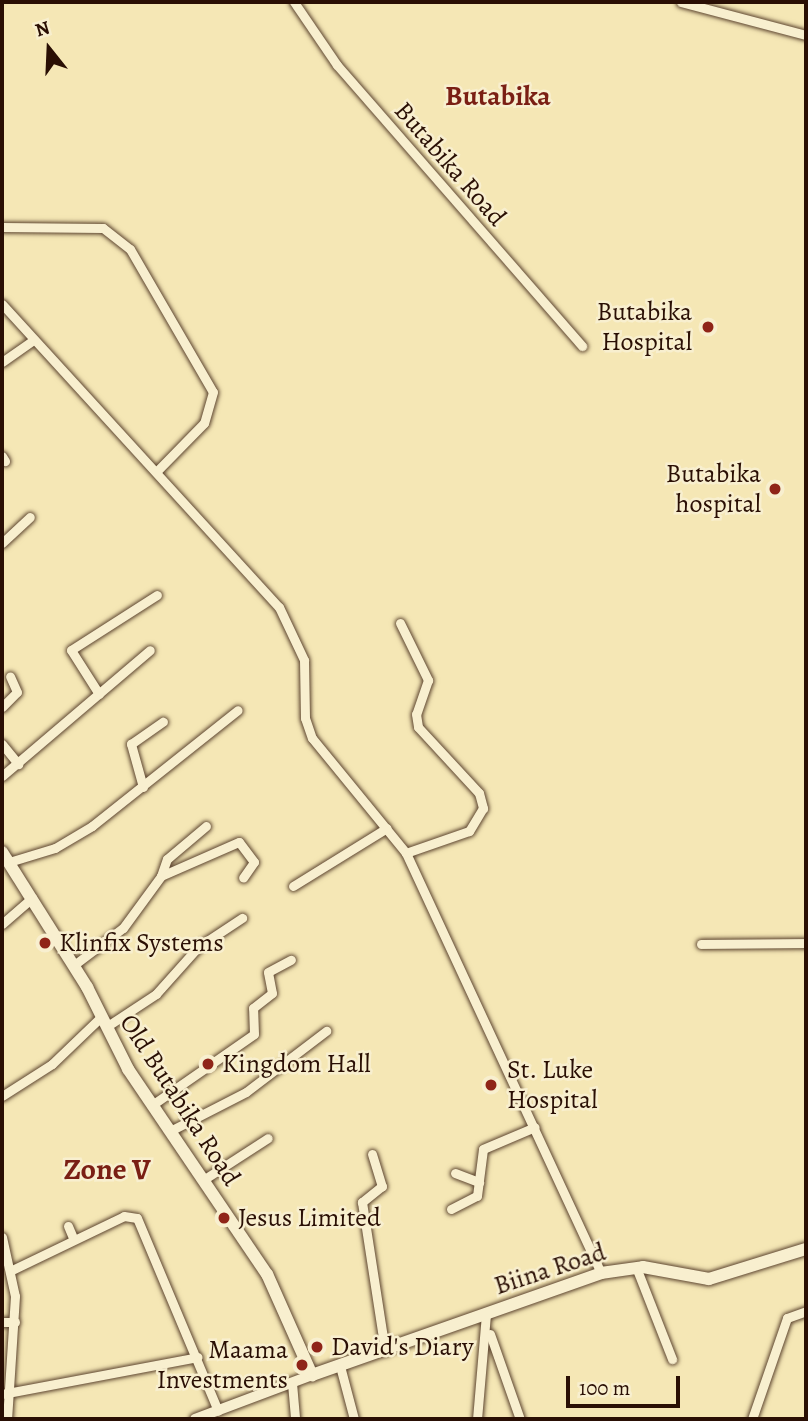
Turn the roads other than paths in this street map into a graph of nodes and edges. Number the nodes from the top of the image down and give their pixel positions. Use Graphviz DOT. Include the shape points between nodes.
graph roads {
  1 [pos="295,2"];
  2 [pos="681,2"];
  3 [pos="806,35"];
  4 [pos="2,228"];
  5 [pos="2,304"];
  6 [pos="34,340"];
  7 [pos="582,346"];
  8 [pos="2,362"];
  9 [pos="157,471"];
  10 [pos="30,517"];
  11 [pos="2,543"];
  12 [pos="157,595"];
  13 [pos="400,623"];
  14 [pos="150,650"];
  15 [pos="10,676"];
  16 [pos="99,694"];
  17 [pos="2,707"];
  18 [pos="238,710"];
  19 [pos="163,722"];
  20 [pos="2,744"];
  21 [pos="18,764"];
  22 [pos="2,776"];
  23 [pos="143,787"];
  24 [pos="206,826"];
  25 [pos="387,828"];
  26 [pos="406,853"];
  27 [pos="6,857"];
  28 [pos="161,876"];
  29 [pos="243,878"];
  30 [pos="293,886"];
  31 [pos="32,898"];
  32 [pos="242,918"];
  33 [pos="2,924"];
  34 [pos="806,943"];
  35 [pos="701,944"];
  36 [pos="291,960"];
  37 [pos="74,965"];
  38 [pos="103,1022"];
  39 [pos="326,1031"];
  40 [pos="2,1096"];
  41 [pos="152,1105"];
  42 [pos="535,1127"];
  43 [pos="170,1131"];
  44 [pos="268,1138"];
  45 [pos="372,1154"];
  46 [pos="455,1173"];
  47 [pos="203,1180"];
  48 [pos="479,1182"];
  49 [pos="451,1209"];
  50 [pos="68,1226"];
  51 [pos="2,1237"];
  52 [pos="73,1238"];
  53 [pos="806,1249"];
  54 [pos="636,1267"];
  55 [pos="12,1270"];
  56 [pos="601,1273"];
  57 [pos="806,1311"];
  58 [pos="486,1314"];
  59 [pos="2,1322"];
  60 [pos="15,1322"];
  61 [pos="487,1329"];
  62 [pos="385,1351"];
  63 [pos="198,1357"];
  64 [pos="672,1359"];
  65 [pos="340,1366"];
  66 [pos="312,1375"];
  67 [pos="292,1382"];
  68 [pos="5,1394"];
  69 [pos="218,1411"];
  70 [pos="8,1419"];
  71 [pos="195,1419"];
  72 [pos="295,1419"];
  73 [pos="354,1419"];
  74 [pos="477,1419"];
  75 [pos="520,1419"];
  76 [pos="752,1419"];
  1 -- 7 [label="street, Butabika Road" via="337,65"];
  2 -- 3 [label="street"];
  4 -- 9 [label="street" via="103,228 130,249 213,392 204,423"];
  5 -- 6 [label="street"];
  6 -- 8 [label="street"];
  6 -- 9 [label="street"];
  9 -- 25 [label="street" via="279,607 304,660 305,718 312,738"];
  10 -- 11 [label="street"];
  12 -- 16 [label="street" via="71,650"];
  13 -- 26 [label="street" via="428,680 415,714 418,727 479,793 483,808 469,831"];
  14 -- 16 [label="street"];
  15 -- 17 [label="street" via="17,692"];
  16 -- 21 [label="street"];
  18 -- 23 [label="street"];
  19 -- 23 [label="street" via="131,744"];
  20 -- 21 [label="street"];
  21 -- 22 [label="street"];
  23 -- 27 [label="street" via="67,842"];
  24 -- 28 [label="street" via="167,859"];
  25 -- 26 [label="street"];
  25 -- 30 [label="street"];
  26 -- 42 [label="street"];
  27 -- 31 [label="main road, Old Butabika Road"];
  28 -- 29 [label="street" via="239,842 254,862"];
  28 -- 37 [label="street" via="123,928"];
  31 -- 33 [label="street"];
  31 -- 37 [label="main road, Old Butabika Road"];
  32 -- 38 [label="street" via="198,947 156,994"];
  34 -- 35 [label="street"];
  36 -- 41 [label="street" via="268,972 272,993 253,1008 254,1034"];
  37 -- 38 [label="main road, Old Butabika Road"];
  38 -- 40 [label="street" via="52,1064"];
  38 -- 41 [label="main road, Old Butabika Road"];
  39 -- 43 [label="street" via="246,1092"];
  41 -- 43 [label="main road, Old Butabika Road"];
  42 -- 48 [label="street" via="483,1149"];
  42 -- 56 [label="street"];
  43 -- 47 [label="main road, Old Butabika Road"];
  44 -- 47 [label="street"];
  45 -- 62 [label="street" via="382,1186 362,1202"];
  46 -- 48 [label="street"];
  47 -- 66 [label="main road, Old Butabika Road" via="275,1288"];
  48 -- 49 [label="street" via="477,1196"];
  50 -- 52 [label="street"];
  51 -- 55 [label="street"];
  52 -- 55 [label="street" via="63,1250"];
  52 -- 63 [label="street" via="124,1216 137,1218"];
  53 -- 54 [label="main road, Biina Road" via="709,1279"];
  54 -- 56 [label="main road, Biina Road"];
  54 -- 64 [label="street"];
  55 -- 60 [label="street"];
  56 -- 58 [label="main road, Biina Road"];
  57 -- 76 [label="street" via="787,1318"];
  58 -- 61 [label="street"];
  58 -- 62 [label="main road, Biina Road"];
  59 -- 60 [label="street"];
  60 -- 68 [label="street"];
  61 -- 74 [label="street"];
  61 -- 75 [label="street"];
  62 -- 65 [label="main road, Biina Road"];
  63 -- 68 [label="street"];
  63 -- 69 [label="street"];
  65 -- 66 [label="main road, Biina Road"];
  65 -- 73 [label="street"];
  66 -- 67 [label="street"];
  67 -- 69 [label="street"];
  67 -- 72 [label="street"];
  68 -- 70 [label="street"];
  69 -- 71 [label="street"];
}
